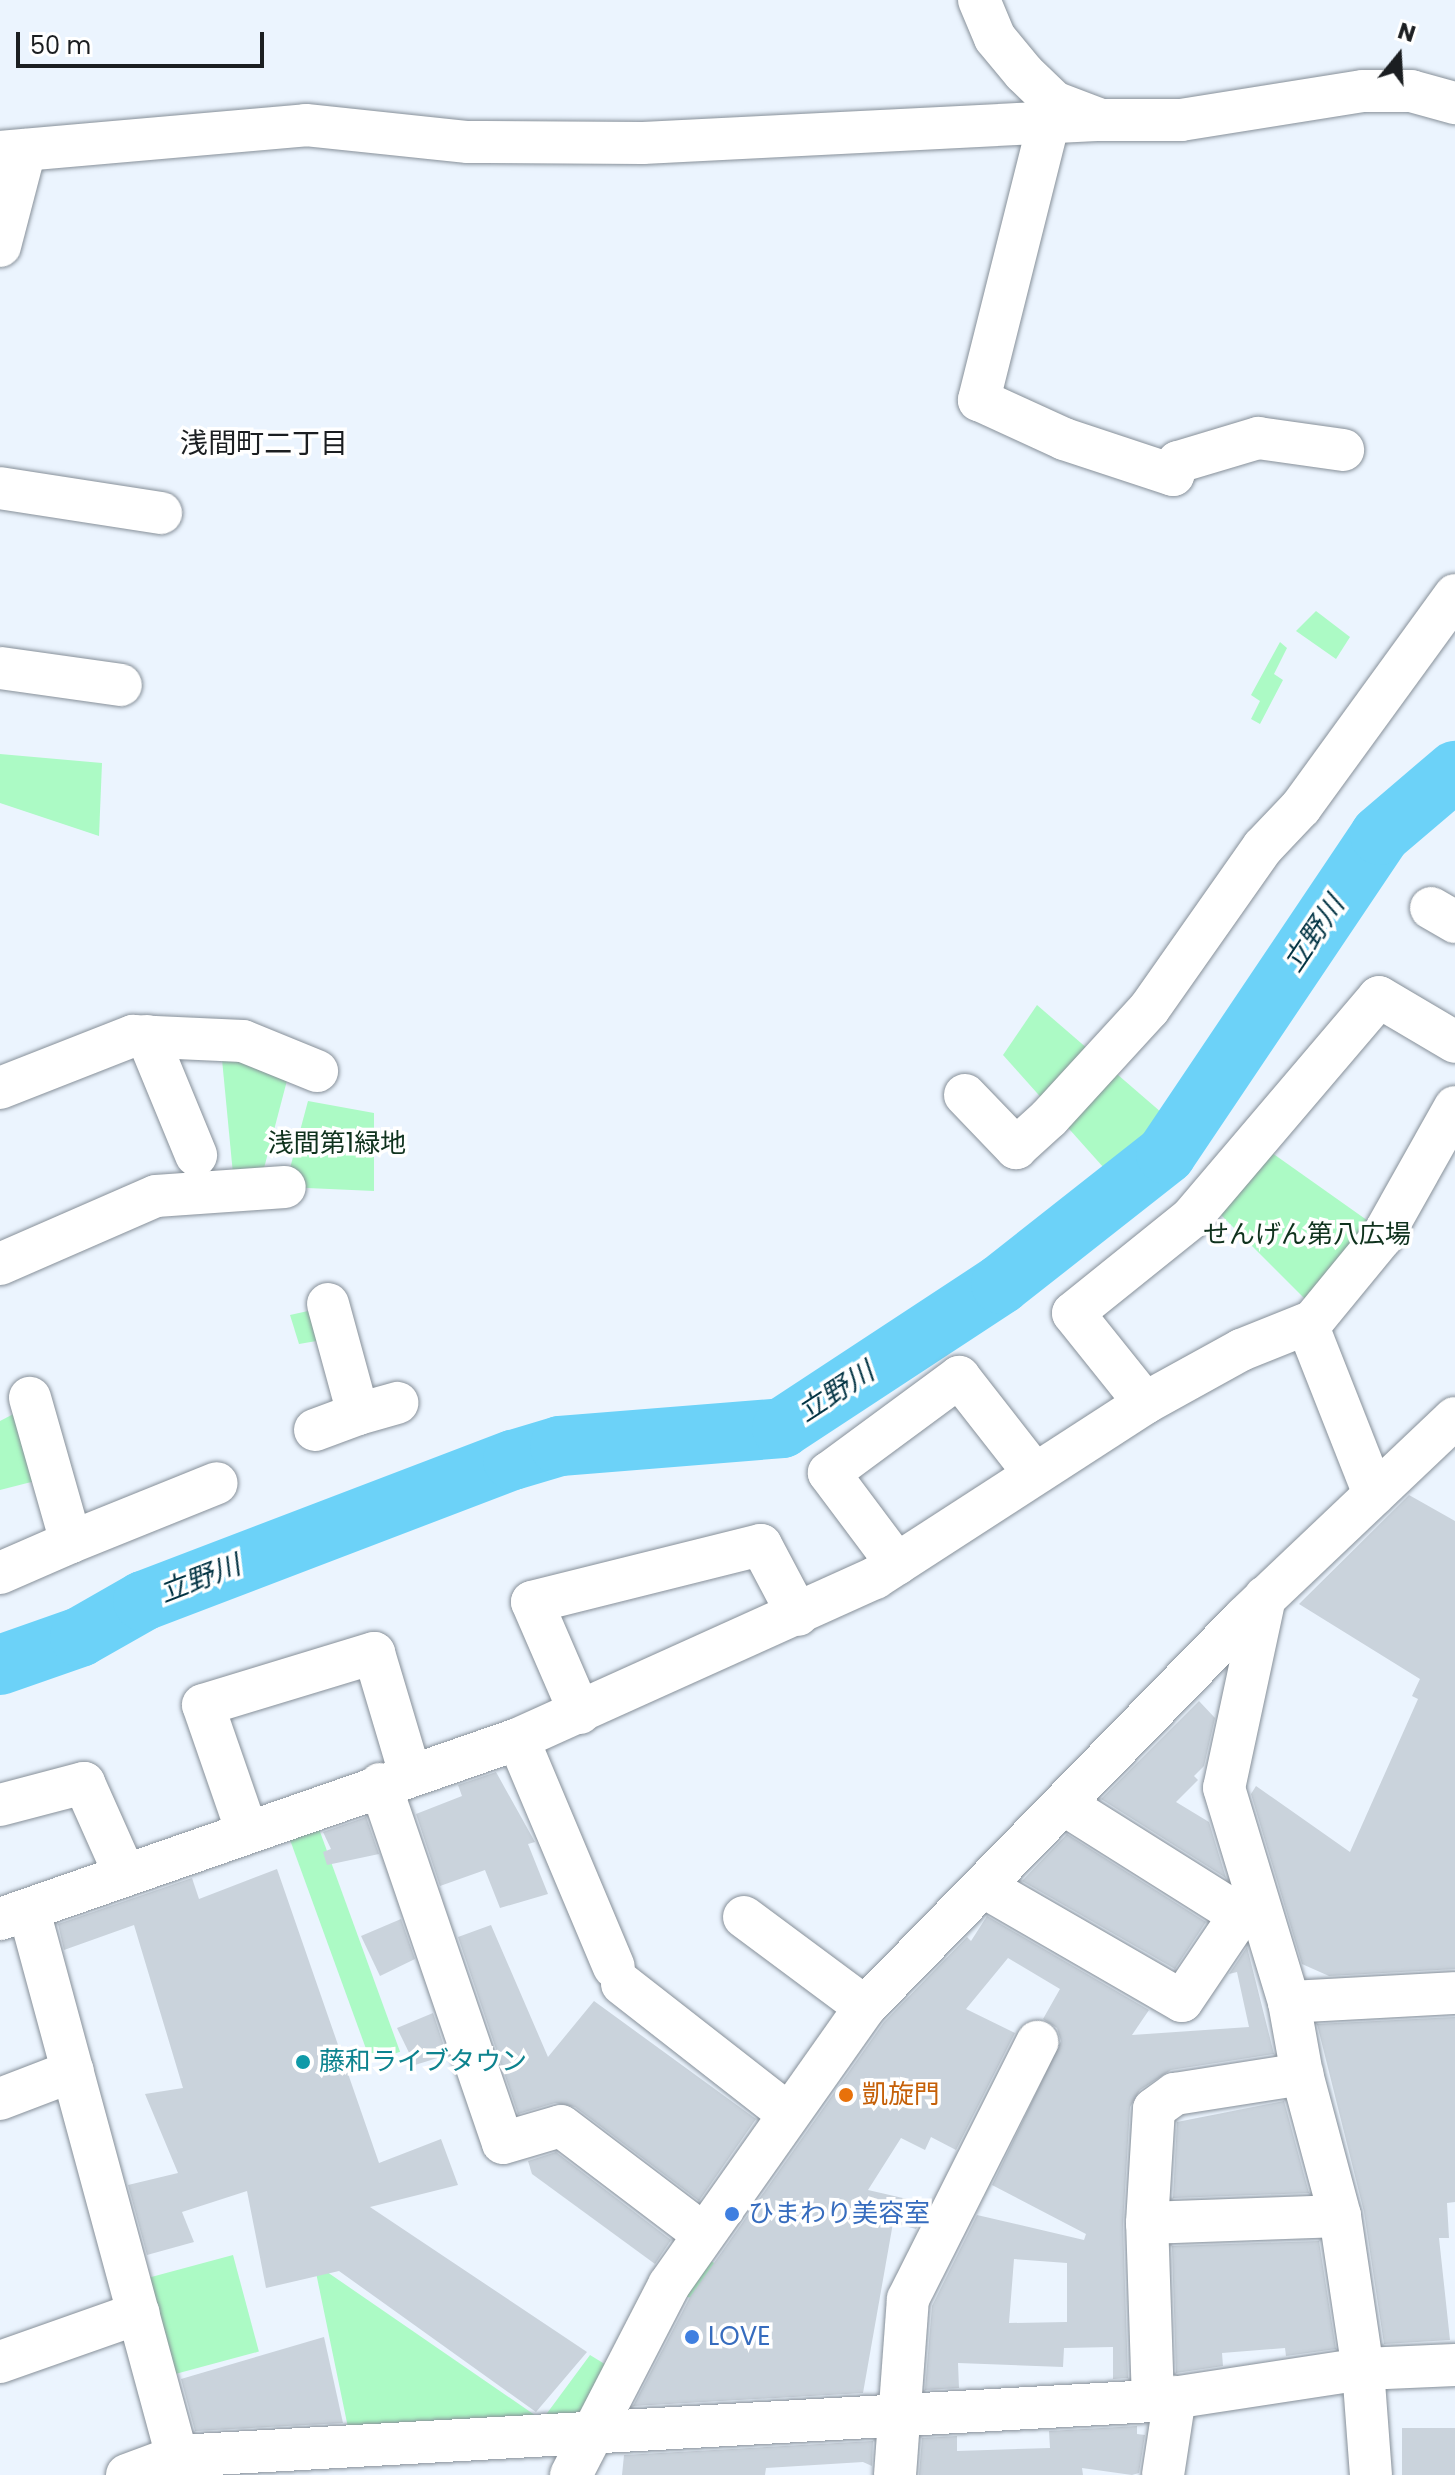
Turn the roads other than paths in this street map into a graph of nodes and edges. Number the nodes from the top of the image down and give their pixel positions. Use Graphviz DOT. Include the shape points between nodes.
graph roads {
  1 [pos="979,0"];
  2 [pos="1455,103"];
  3 [pos="1101,120"];
  4 [pos="1048,125"];
  5 [pos="12,151"];
  6 [pos="0,246"];
  7 [pos="1343,450"];
  8 [pos="0,488"];
  9 [pos="161,513"];
  10 [pos="1455,595"];
  11 [pos="1442,640"];
  12 [pos="0,668"];
  13 [pos="121,685"];
  14 [pos="147,1036"];
  15 [pos="1455,1042"];
  16 [pos="317,1071"];
  17 [pos="0,1088"];
  18 [pos="965,1095"];
  19 [pos="1455,1107"];
  20 [pos="196,1155"];
  21 [pos="285,1187"];
  22 [pos="0,1264"];
  23 [pos="328,1304"];
  24 [pos="1307,1324"];
  25 [pos="30,1398"];
  26 [pos="1145,1403"];
  27 [pos="1455,1418"];
  28 [pos="315,1430"];
  29 [pos="1034,1473"];
  30 [pos="217,1483"];
  31 [pos="1374,1494"];
  32 [pos="71,1542"];
  33 [pos="897,1564"];
  34 [pos="0,1573"];
  35 [pos="1265,1597"];
  36 [pos="798,1615"];
  37 [pos="580,1713"];
  38 [pos="518,1739"];
  39 [pos="395,1779"];
  40 [pos="0,1805"];
  41 [pos="1065,1805"];
  42 [pos="246,1829"];
  43 [pos="125,1875"];
  44 [pos="986,1888"];
  45 [pos="1251,1913"];
  46 [pos="14,1915"];
  47 [pos="744,1917"];
  48 [pos="1455,1993"];
  49 [pos="1289,2002"];
  50 [pos="865,2007"];
  51 [pos="1037,2042"];
  52 [pos="73,2071"];
  53 [pos="1302,2074"];
  54 [pos="0,2099"];
  55 [pos="786,2112"];
  56 [pos="1340,2216"];
  57 [pos="1147,2223"];
  58 [pos="702,2233"];
  59 [pos="139,2313"];
  60 [pos="0,2362"];
  61 [pos="1455,2365"];
  62 [pos="1363,2369"];
  63 [pos="1164,2399"];
  64 [pos="903,2413"];
  65 [pos="593,2435"];
  66 [pos="314,2462"];
  67 [pos="180,2465"];
  68 [pos="127,2475"];
  69 [pos="571,2475"];
  70 [pos="895,2475"];
  71 [pos="1163,2475"];
  72 [pos="1371,2475"];
  1 -- 3 [label="street" via="995,38 1024,73 1054,102"];
  2 -- 3 [label="street" via="1411,91 1363,91 1181,120"];
  3 -- 4 [label="street"];
  4 -- 5 [label="street" via="643,143 468,142 306,125"];
  4 -- 7 [label="street" via="979,400 1064,439 1173,475 1178,462 1258,438"];
  5 -- 6 [label="street"];
  8 -- 9 [label="street"];
  10 -- 11 [label="street"];
  11 -- 18 [label="street" via="1263,847 1149,1009 1049,1118 1016,1148"];
  12 -- 13 [label="street"];
  14 -- 16 [label="street" via="243,1041"];
  14 -- 17 [label="street" via="133,1036"];
  14 -- 20 [label="street"];
  15 -- 26 [label="street" via="1379,997 1191,1218 1073,1313"];
  19 -- 24 [label="street" via="1360,1269"];
  21 -- 22 [label="street" via="156,1196"];
  23 -- 28 [label="street" via="378,1409"];
  24 -- 26 [label="street" via="1241,1350"];
  24 -- 31 [label="street"];
  25 -- 32 [label="street"];
  26 -- 29 [label="street"];
  27 -- 31 [label="street"];
  29 -- 33 [label="street"];
  29 -- 33 [label="street" via="959,1377 829,1473"];
  30 -- 32 [label="street"];
  31 -- 35 [label="street"];
  32 -- 34 [label="street"];
  33 -- 36 [label="street"];
  35 -- 41 [label="street"];
  35 -- 45 [label="street" via="1224,1788"];
  36 -- 37 [label="street"];
  36 -- 37 [label="street" via="761,1545 532,1602"];
  37 -- 38 [label="street"];
  38 -- 39 [label="street"];
  38 -- 55 [label="street" via="618,1975"];
  39 -- 42 [label="street"];
  39 -- 42 [label="street" via="374,1653 203,1705"];
  39 -- 58 [label="street" via="503,2143 561,2126"];
  40 -- 43 [label="street" via="84,1783"];
  41 -- 44 [label="street"];
  41 -- 45 [label="street"];
  42 -- 43 [label="street"];
  43 -- 46 [label="street"];
  44 -- 45 [label="street" via="1182,2001"];
  44 -- 50 [label="street"];
  45 -- 49 [label="street"];
  46 -- 52 [label="street"];
  47 -- 50 [label="street"];
  48 -- 49 [label="street"];
  49 -- 53 [label="street"];
  50 -- 55 [label="street"];
  51 -- 64 [label="street" via="908,2299"];
  52 -- 54 [label="street"];
  52 -- 59 [label="street"];
  53 -- 56 [label="street"];
  53 -- 57 [label="street" via="1162,2099 1154,2109"];
  55 -- 58 [label="street"];
  56 -- 57 [label="street"];
  56 -- 62 [label="street"];
  57 -- 63 [label="street"];
  58 -- 65 [label="street" via="659,2302"];
  59 -- 60 [label="street"];
  59 -- 67 [label="street"];
  61 -- 62 [label="street"];
  62 -- 63 [label="street"];
  62 -- 72 [label="street"];
  63 -- 64 [label="street"];
  63 -- 71 [label="street"];
  64 -- 65 [label="street"];
  64 -- 70 [label="street"];
  65 -- 66 [label="street"];
  65 -- 69 [label="street"];
  66 -- 67 [label="street"];
  67 -- 68 [label="street"];
}
